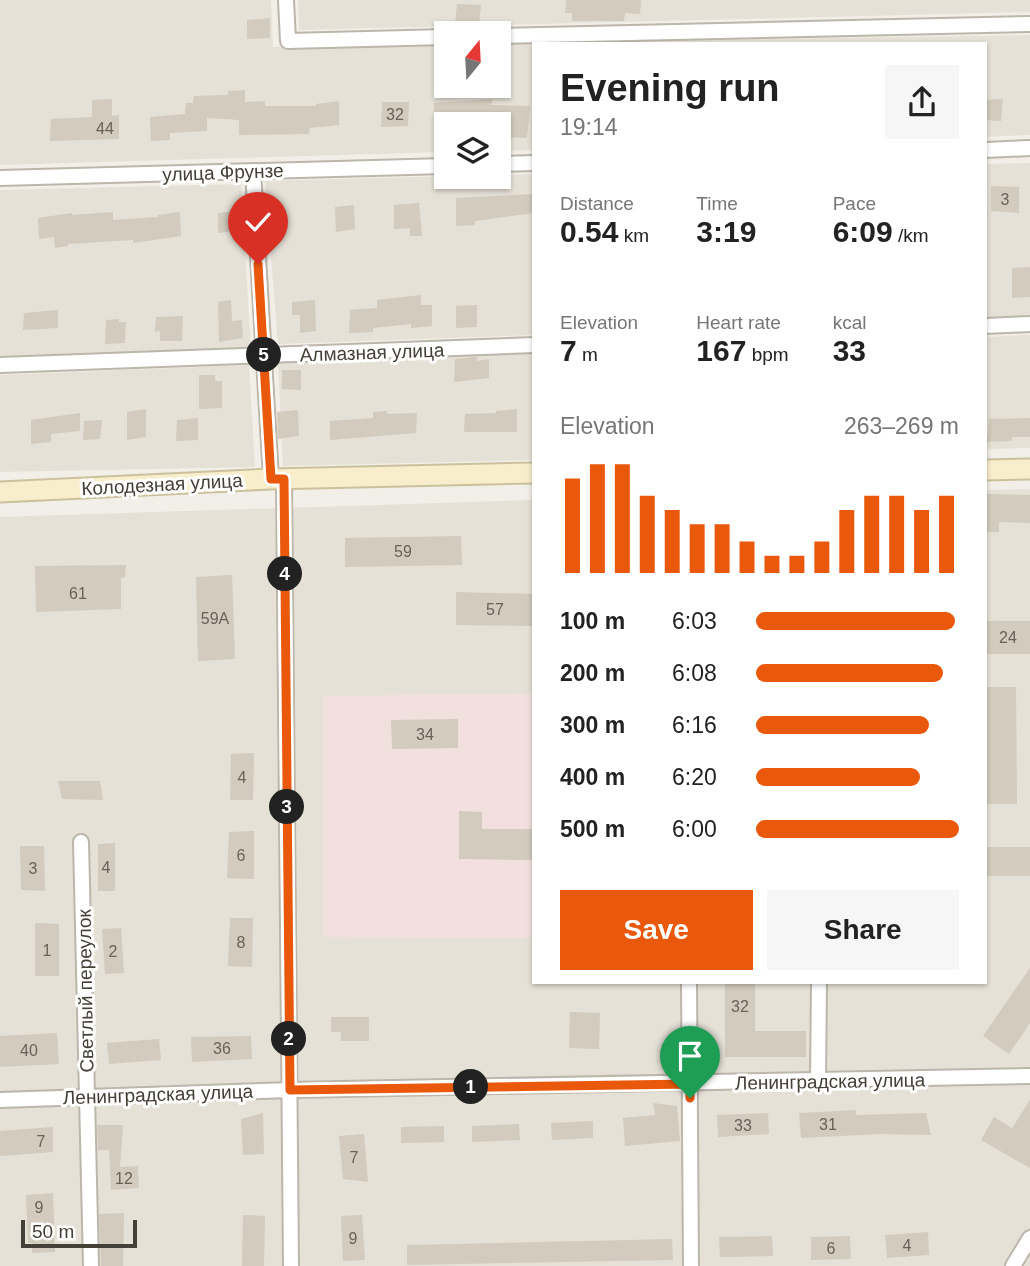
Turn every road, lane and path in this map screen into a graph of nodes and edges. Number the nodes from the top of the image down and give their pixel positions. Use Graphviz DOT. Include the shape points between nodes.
graph roads {
  1 [pos="286,0"];
  2 [pos="1030,24"];
  3 [pos="511,36"];
  4 [pos="434,37"];
  5 [pos="1030,148"];
  6 [pos="987,150"];
  7 [pos="532,163"];
  8 [pos="511,164"];
  9 [pos="434,166"];
  10 [pos="253,171"];
  11 [pos="0,178"];
  12 [pos="1030,324"];
  13 [pos="987,326"];
  14 [pos="532,345"];
  15 [pos="264,357"];
  16 [pos="0,365"];
  17 [pos="1030,469"];
  18 [pos="987,470"];
  19 [pos="532,473"];
  20 [pos="278,479"];
  21 [pos="0,492"];
  22 [pos="81,842"];
  23 [pos="689,984"];
  24 [pos="819,984"];
  25 [pos="1030,1076"];
  26 [pos="818,1082"];
  27 [pos="690,1084"];
  28 [pos="290,1090"];
  29 [pos="87,1096"];
  30 [pos="0,1100"];
  31 [pos="1030,1238"];
  32 [pos="91,1266"];
  33 [pos="291,1266"];
  34 [pos="691,1266"];
  35 [pos="1013,1266"];
  1 -- 4 [label="street" via="288,41"];
  2 -- 3 [label="street"];
  5 -- 6 [label="street"];
  7 -- 8 [label="street"];
  9 -- 10 [label="street, улица Фрунзе"];
  10 -- 11 [label="street, улица Фрунзе"];
  10 -- 15 [label="street"];
  12 -- 13 [label="street"];
  14 -- 15 [label="street, Алмазная улица"];
  15 -- 16 [label="street, Алмазная улица"];
  15 -- 20 [label="street"];
  17 -- 18 [label="main road"];
  19 -- 20 [label="main road, Колодезная улица"];
  20 -- 21 [label="main road, Колодезная улица"];
  20 -- 28 [label="street"];
  22 -- 29 [label="street, Светлый переулок"];
  23 -- 27 [label="street"];
  24 -- 26 [label="street"];
  25 -- 26 [label="street, Ленинградская улица"];
  26 -- 27 [label="street, Ленинградская улица"];
  27 -- 28 [label="street, Ленинградская улица"];
  27 -- 34 [label="street"];
  28 -- 29 [label="street, Ленинградская улица"];
  28 -- 33 [label="street"];
  29 -- 30 [label="street, Ленинградская улица"];
  29 -- 32 [label="street, Светлый переулок"];
  31 -- 35 [label="street"];
}
